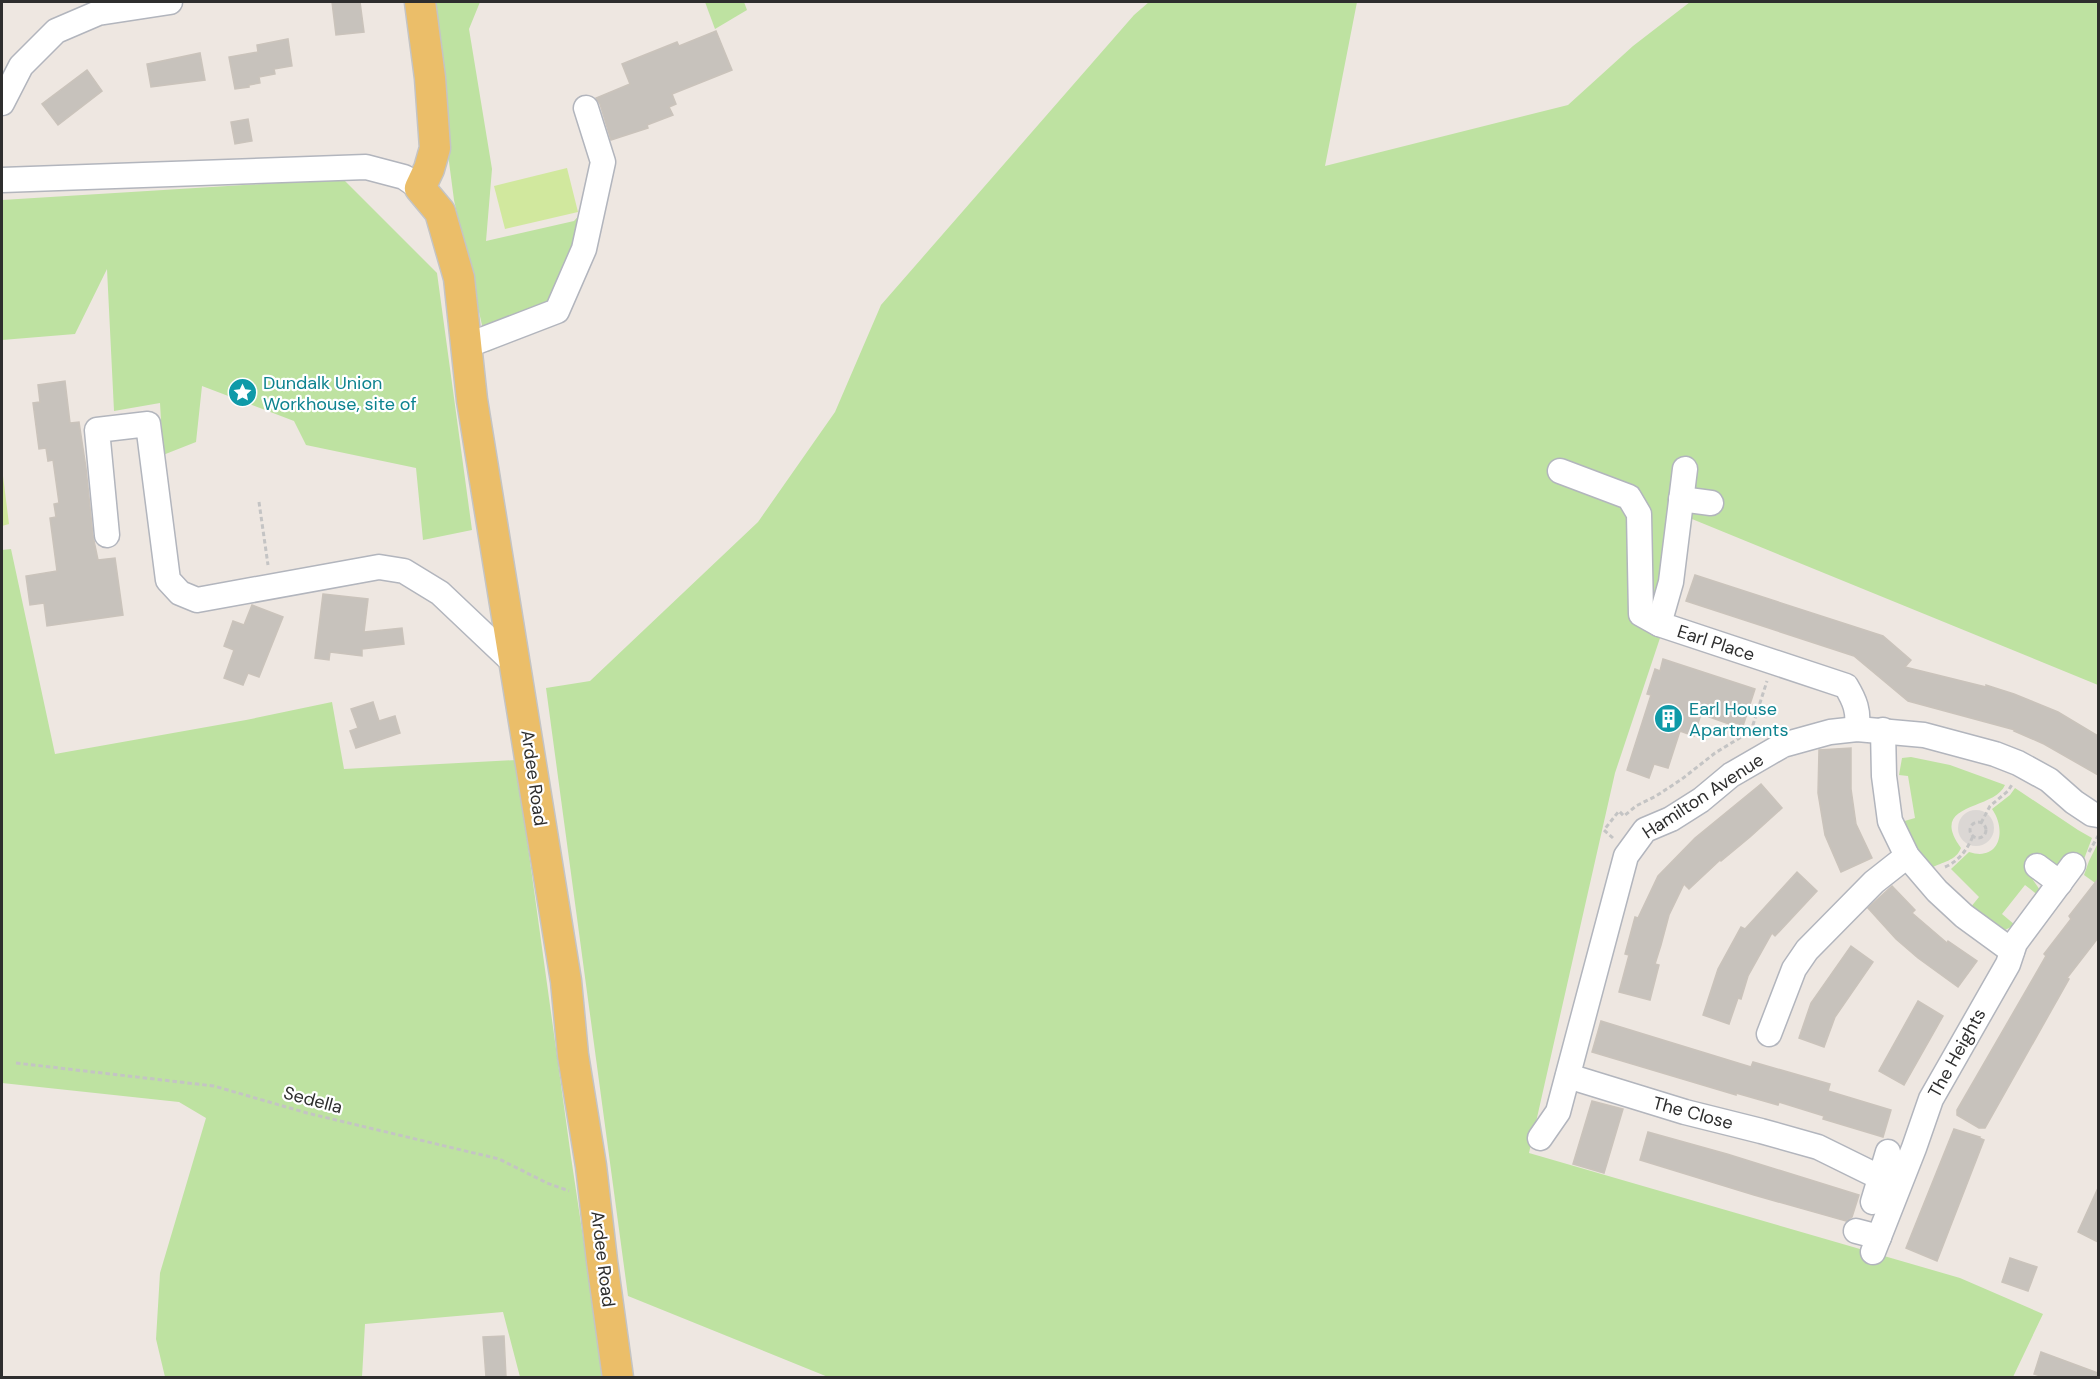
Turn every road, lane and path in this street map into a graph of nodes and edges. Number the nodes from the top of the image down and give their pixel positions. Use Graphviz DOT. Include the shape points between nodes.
graph roads {
  1 [pos="170,2"];
  2 [pos="420,2"];
  3 [pos="2,103"];
  4 [pos="586,108"];
  5 [pos="2,180"];
  6 [pos="420,188"];
  7 [pos="466,346"];
  8 [pos="1685,469"];
  9 [pos="1560,471"];
  10 [pos="1682,499"];
  11 [pos="259,502"];
  12 [pos="1711,503"];
  13 [pos="107,535"];
  14 [pos="272,587"];
  15 [pos="1659,624"];
  16 [pos="516,665"];
  17 [pos="1857,729"];
  18 [pos="1883,730"];
  19 [pos="2013,783"];
  20 [pos="2098,815"];
  21 [pos="1981,822"];
  22 [pos="1973,836"];
  23 [pos="1907,856"];
  24 [pos="2037,866"];
  25 [pos="1939,867"];
  26 [pos="2012,951"];
  27 [pos="1769,1035"];
  28 [pos="16,1063"];
  29 [pos="1568,1076"];
  30 [pos="1540,1138"];
  31 [pos="1888,1152"];
  32 [pos="1881,1178"];
  33 [pos="595,1200"];
  34 [pos="1873,1202"];
  35 [pos="1869,1240"];
  36 [pos="618,1377"];
  1 -- 3 [label="street" via="98,13 56,31 21,66"];
  2 -- 6 [label="main road" via="435,148"];
  4 -- 7 [label="street" via="603,162 585,249 557,311"];
  5 -- 6 [label="street" via="366,167 404,177"];
  6 -- 7 [label="main road, Ardee Road" via="440,212 459,278"];
  7 -- 16 [label="main road, Ardee Road"];
  8 -- 10 [label="street, Earl Place"];
  9 -- 15 [label="street" via="1629,497 1639,514 1641,614"];
  10 -- 12 [label="street"];
  10 -- 15 [label="street, Earl Place" via="1671,582"];
  11 -- 14 [label="path"];
  13 -- 14 [label="street" via="97,430 148,424 168,580 180,593 197,600"];
  14 -- 16 [label="street" via="379,567 404,571 440,593"];
  15 -- 17 [label="street, Earl Place" via="1846,686 1856,701"];
  16 -- 33 [label="main road, Ardee Road" via="566,981"];
  17 -- 18 [label="street, Hamilton Avenue"];
  17 -- 29 [label="street, Hamilton Avenue" via="1783,745 1731,775 1671,819 1645,830 1635,842 1626,856"];
  18 -- 20 [label="street, Hamilton Avenue" via="1938,737 2018,763"];
  18 -- 23 [label="street" via="1890,821"];
  19 -- 21 [label="path" via="1989,806"];
  21 -- 22 [label="path" via="1970,826"];
  21 -- 22 [label="path" via="1984,834"];
  22 -- 25 [label="path" via="1958,859"];
  23 -- 26 [label="street" via="1964,916"];
  23 -- 27 [label="street" via="1874,882 1807,950 1794,969"];
  24 -- 26 [label="street, The Heights" via="2066,874"];
  26 -- 35 [label="street, The Heights" via="1930,1099 1914,1148"];
  28 -- 33 [label="path, Sedella" via="214,1086 499,1160"];
  29 -- 30 [label="street" via="1558,1112"];
  29 -- 32 [label="street, The Close" via="1685,1113 1818,1147"];
  31 -- 32 [label="street"];
  32 -- 34 [label="street"];
  33 -- 36 [label="main road, Ardee Road"];
}
